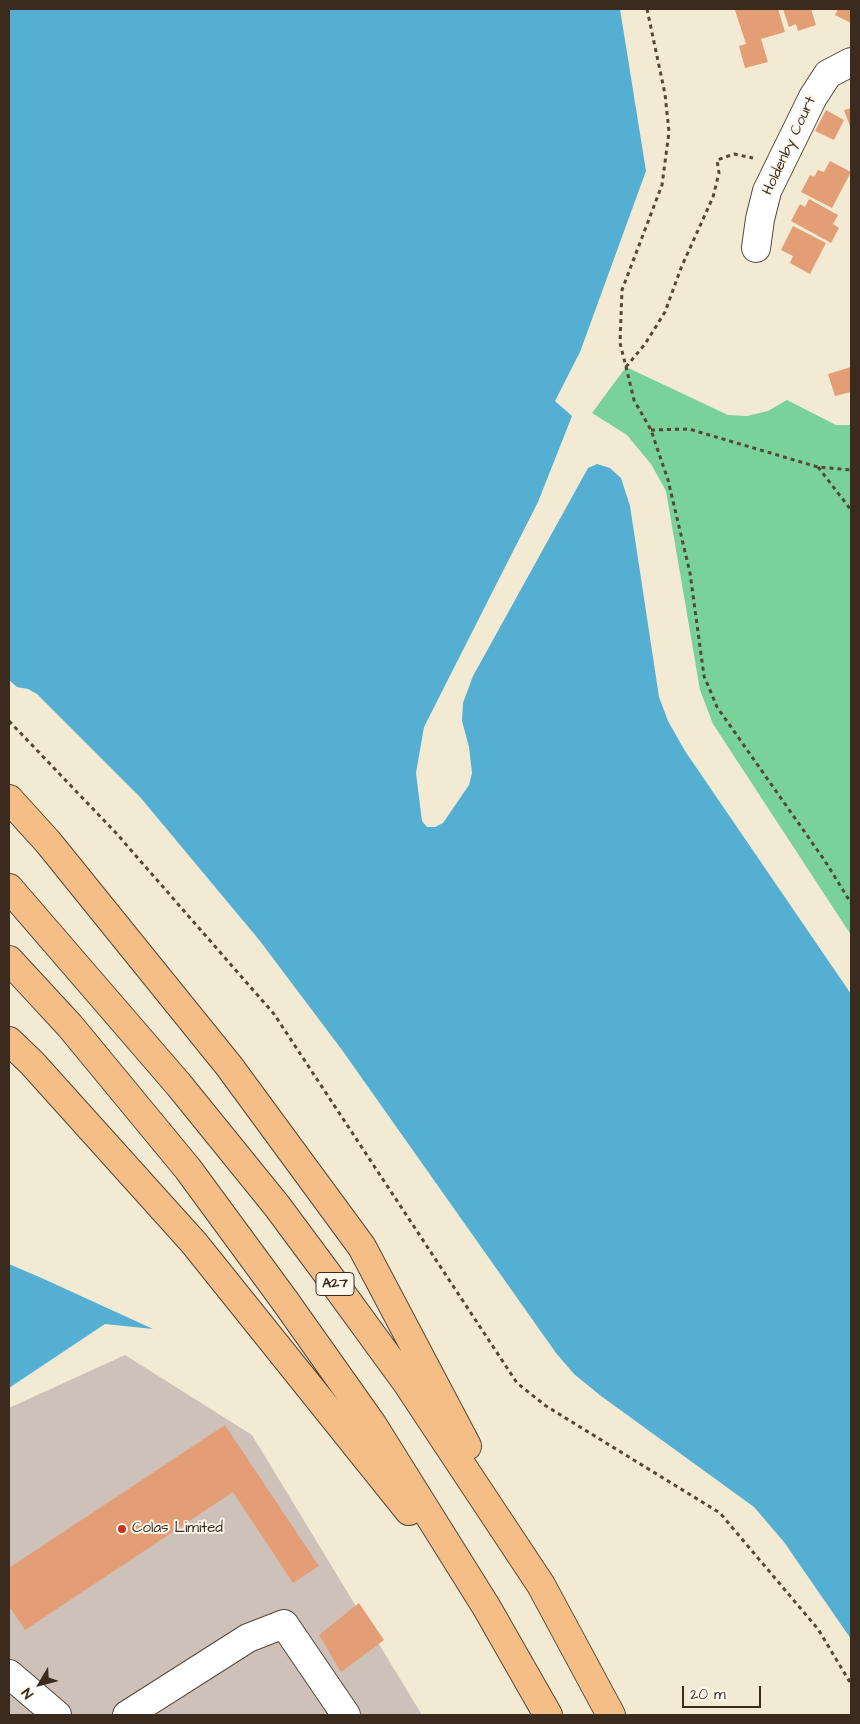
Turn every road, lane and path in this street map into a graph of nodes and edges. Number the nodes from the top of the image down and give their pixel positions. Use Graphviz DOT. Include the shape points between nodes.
graph roads {
  1 [pos="647,9"];
  2 [pos="851,62"];
  3 [pos="780,164"];
  4 [pos="756,248"];
  5 [pos="626,367"];
  6 [pos="650,430"];
  7 [pos="818,467"];
  8 [pos="851,470"];
  9 [pos="851,510"];
  10 [pos="9,721"];
  11 [pos="9,799"];
  12 [pos="9,888"];
  13 [pos="851,903"];
  14 [pos="9,960"];
  15 [pos="9,1041"];
  16 [pos="541,1584"];
  17 [pos="487,1608"];
  18 [pos="9,1674"];
  19 [pos="851,1684"];
  20 [pos="57,1715"];
  21 [pos="127,1715"];
  22 [pos="346,1715"];
  23 [pos="548,1715"];
  24 [pos="610,1715"];
  1 -- 5 [label="path" via="665,94 669,132 662,185 622,290 620,343"];
  2 -- 3 [label="street, Holdenby Court" via="837,68 822,82"];
  3 -- 4 [label="street, Holdenby Court" via="767,191"];
  3 -- 5 [label="path" via="734,154 717,160 719,173 713,197 665,312"];
  5 -- 6 [label="path" via="634,400"];
  6 -- 7 [label="path" via="689,429"];
  6 -- 13 [label="path" via="680,527 690,573 704,676 717,707"];
  7 -- 8 [label="path"];
  7 -- 9 [label="path"];
  10 -- 19 [label="path" via="116,833 274,1014 517,1383 546,1406 720,1513 818,1629"];
  11 -- 16 [label="highway" via="48,842 230,1066 362,1247"];
  12 -- 16 [label="highway, A27" via="111,1005 277,1206 407,1383"];
  14 -- 17 [label="highway" via="70,1026 194,1177 372,1424"];
  15 -- 17 [label="highway" via="194,1243"];
  16 -- 24 [label="highway, A27"];
  17 -- 23 [label="highway"];
  18 -- 20 [label="street"];
  21 -- 22 [label="street" via="248,1638 284,1624"];
}
